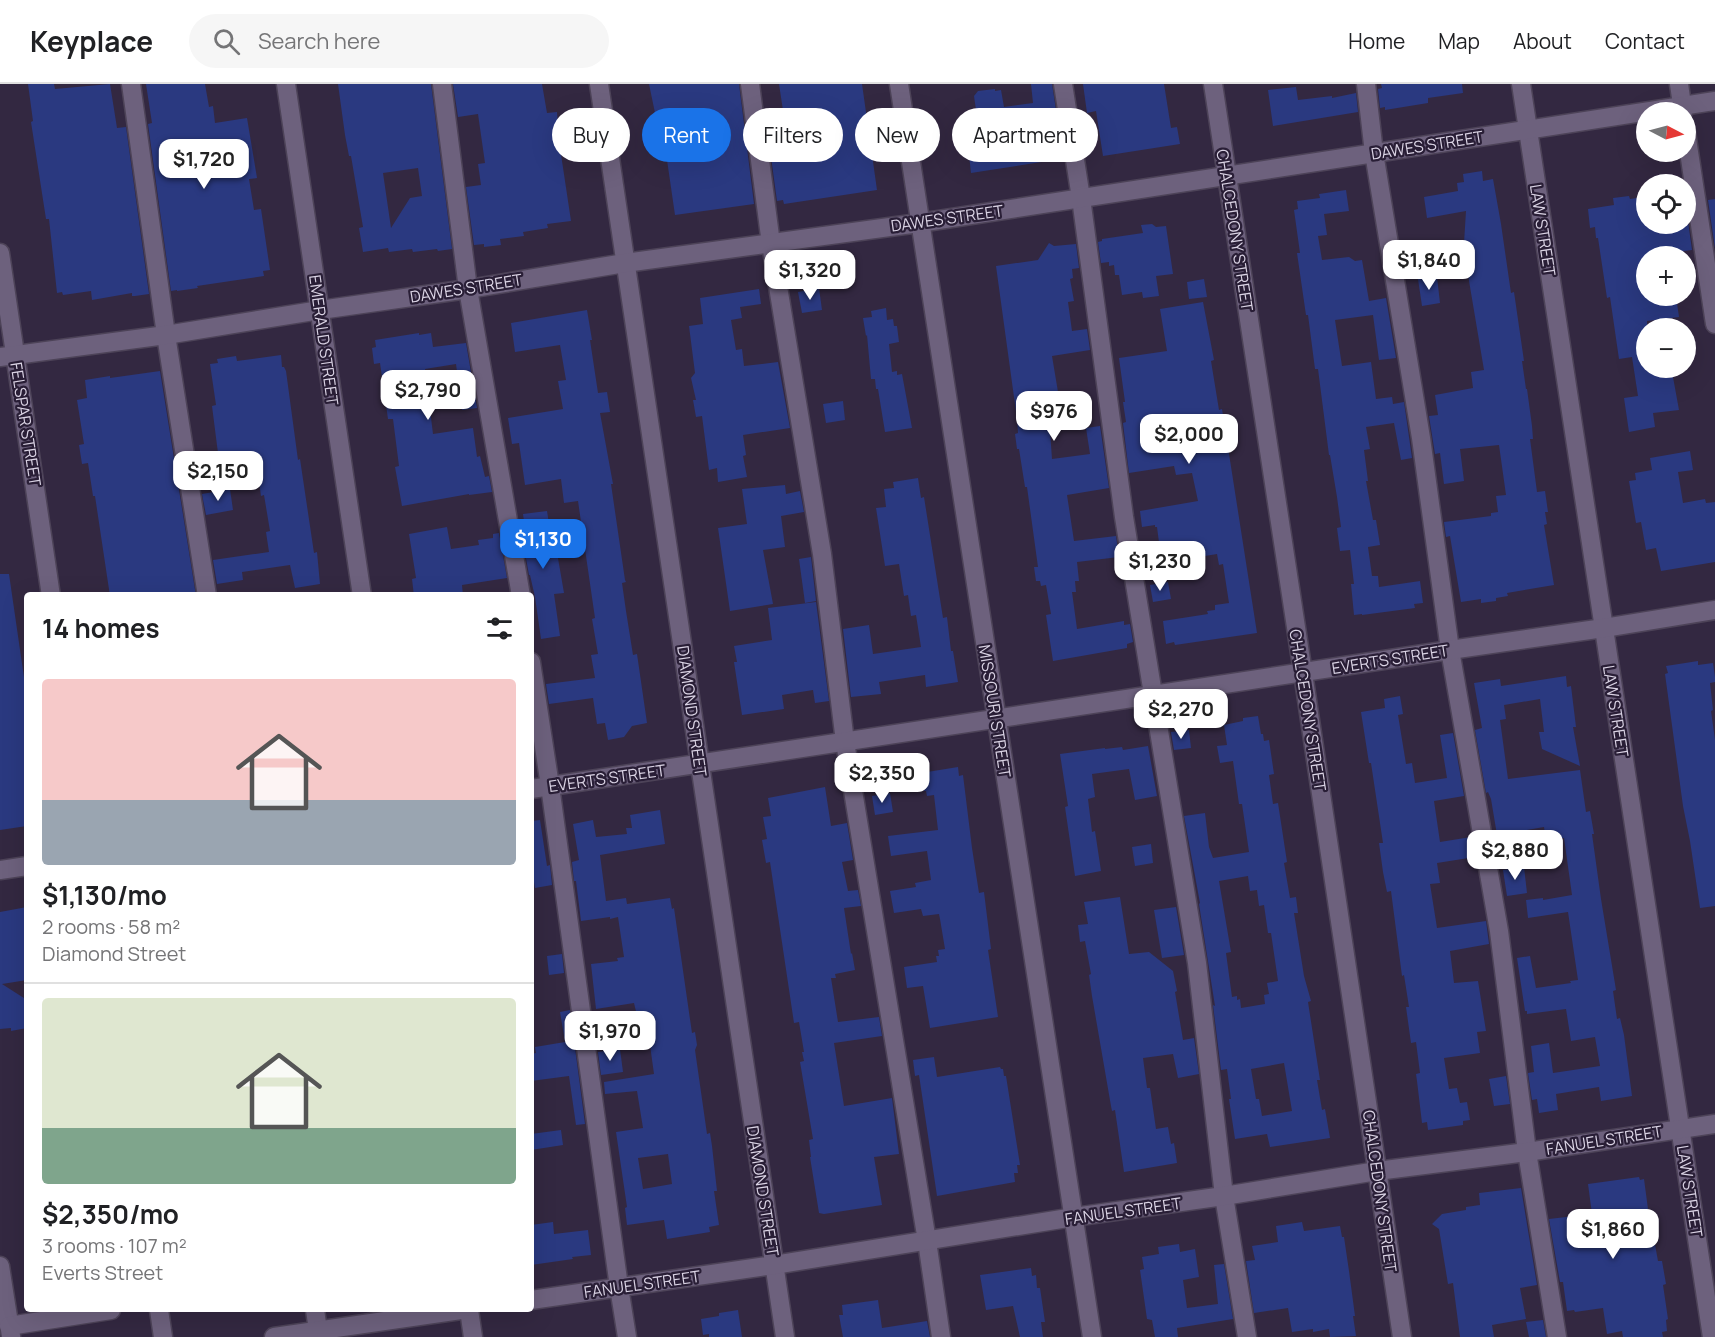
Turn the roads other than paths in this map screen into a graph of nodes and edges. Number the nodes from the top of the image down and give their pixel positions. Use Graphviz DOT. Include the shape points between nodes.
graph roads {
  1 [pos="131,84"];
  2 [pos="286,84"];
  3 [pos="442,84"];
  4 [pos="599,84"];
  5 [pos="750,84"];
  6 [pos="899,84"];
  7 [pos="1063,84"];
  8 [pos="1213,84"];
  9 [pos="1366,84"];
  10 [pos="1521,84"];
  11 [pos="1679,84"];
  12 [pos="1715,101"];
  13 [pos="1682,102"];
  14 [pos="1696,106"];
  15 [pos="1636,115"];
  16 [pos="1528,130"];
  17 [pos="1374,153"];
  18 [pos="1691,162"];
  19 [pos="1227,177"];
  20 [pos="1081,198"];
  21 [pos="920,223"];
  22 [pos="771,244"];
  23 [pos="0,253"];
  24 [pos="625,263"];
  25 [pos="468,289"];
  26 [pos="320,310"];
  27 [pos="1715,324"];
  28 [pos="166,335"];
  29 [pos="8,356"];
  30 [pos="50,592"];
  31 [pos="206,592"];
  32 [pos="361,592"];
  33 [pos="519,592"];
  34 [pos="1715,610"];
  35 [pos="1604,628"];
  36 [pos="1450,650"];
  37 [pos="1303,673"];
  38 [pos="534,682"];
  39 [pos="1153,695"];
  40 [pos="996,719"];
  41 [pos="845,742"];
  42 [pos="700,764"];
  43 [pos="550,786"];
  44 [pos="534,789"];
  45 [pos="24,866"];
  46 [pos="0,870"];
  47 [pos="1715,1124"];
  48 [pos="1680,1129"];
  49 [pos="1527,1152"];
  50 [pos="1377,1171"];
  51 [pos="1224,1196"];
  52 [pos="1074,1218"];
  53 [pos="927,1241"];
  54 [pos="774,1265"];
  55 [pos="0,1266"];
  56 [pos="619,1287"];
  57 [pos="534,1300"];
  58 [pos="101,1312"];
  59 [pos="159,1312"];
  60 [pos="315,1312"];
  61 [pos="449,1312"];
  62 [pos="469,1312"];
  63 [pos="10,1331"];
  64 [pos="318,1333"];
  65 [pos="164,1337"];
  66 [pos="274,1337"];
  67 [pos="473,1337"];
  68 [pos="627,1337"];
  69 [pos="785,1337"];
  70 [pos="941,1337"];
  71 [pos="1092,1337"];
  72 [pos="1247,1337"];
  73 [pos="1402,1337"];
  74 [pos="1557,1337"];
  75 [pos="1712,1337"];
  1 -- 28 [label="street"];
  2 -- 26 [label="street, EMERALD STREET"];
  3 -- 25 [label="street"];
  4 -- 24 [label="street, DIAMOND STREET"];
  5 -- 22 [label="street"];
  6 -- 21 [label="street, MISSOURI STREET"];
  7 -- 20 [label="street"];
  8 -- 19 [label="street, CHALCEDONY STREET"];
  9 -- 17 [label="street"];
  10 -- 16 [label="street, LAW STREET"];
  11 -- 13 [label="street"];
  12 -- 14 [label="street, DAWES STREET"];
  15 -- 16 [label="street, DAWES STREET"];
  16 -- 17 [label="street, DAWES STREET"];
  16 -- 35 [label="street, LAW STREET"];
  17 -- 19 [label="street, DAWES STREET"];
  17 -- 36 [label="street"];
  18 -- 27 [label="street"];
  19 -- 20 [label="street, DAWES STREET"];
  19 -- 37 [label="street, CHALCEDONY STREET"];
  20 -- 21 [label="street, DAWES STREET"];
  20 -- 39 [label="street" via="1124,517"];
  21 -- 22 [label="street, DAWES STREET"];
  21 -- 40 [label="street, MISSOURI STREET"];
  22 -- 24 [label="street, DAWES STREET"];
  22 -- 41 [label="street" via="822,554"];
  23 -- 29 [label="street, FELSPAR STREET"];
  24 -- 25 [label="street, DAWES STREET"];
  24 -- 42 [label="street, DIAMOND STREET"];
  25 -- 26 [label="street, DAWES STREET"];
  25 -- 33 [label="street"];
  26 -- 28 [label="street, DAWES STREET"];
  26 -- 32 [label="street, EMERALD STREET"];
  28 -- 29 [label="street, DAWES STREET"];
  28 -- 31 [label="street"];
  29 -- 30 [label="street, FELSPAR STREET"];
  34 -- 35 [label="street, EVERTS STREET"];
  35 -- 36 [label="street, EVERTS STREET"];
  35 -- 48 [label="street, LAW STREET"];
  36 -- 37 [label="street, EVERTS STREET"];
  36 -- 49 [label="street" via="1498,931"];
  37 -- 39 [label="street, EVERTS STREET"];
  37 -- 50 [label="street, CHALCEDONY STREET"];
  38 -- 43 [label="street"];
  39 -- 40 [label="street, EVERTS STREET"];
  39 -- 51 [label="street" via="1197,963"];
  40 -- 41 [label="street, EVERTS STREET"];
  40 -- 52 [label="street, MISSOURI STREET"];
  41 -- 42 [label="street, EVERTS STREET"];
  41 -- 53 [label="street"];
  42 -- 43 [label="street, EVERTS STREET"];
  42 -- 54 [label="street, DIAMOND STREET"];
  43 -- 44 [label="street, EVERTS STREET"];
  43 -- 56 [label="street"];
  45 -- 46 [label="street"];
  47 -- 48 [label="street, FANUEL STREET"];
  48 -- 49 [label="street, FANUEL STREET"];
  48 -- 75 [label="street, LAW STREET"];
  49 -- 50 [label="street, FANUEL STREET"];
  49 -- 74 [label="street"];
  50 -- 51 [label="street, FANUEL STREET"];
  50 -- 73 [label="street, CHALCEDONY STREET"];
  51 -- 52 [label="street, FANUEL STREET"];
  51 -- 72 [label="street"];
  52 -- 53 [label="street, FANUEL STREET"];
  52 -- 71 [label="street, MISSOURI STREET"];
  53 -- 54 [label="street, FANUEL STREET"];
  53 -- 70 [label="street"];
  54 -- 56 [label="street, FANUEL STREET"];
  54 -- 69 [label="street, DIAMOND STREET"];
  55 -- 63 [label="street"];
  56 -- 57 [label="street, FANUEL STREET"];
  56 -- 68 [label="street"];
  58 -- 63 [label="street"];
  59 -- 65 [label="street"];
  60 -- 64 [label="street"];
  61 -- 64 [label="street"];
  62 -- 67 [label="street"];
  64 -- 66 [label="street"];
}
